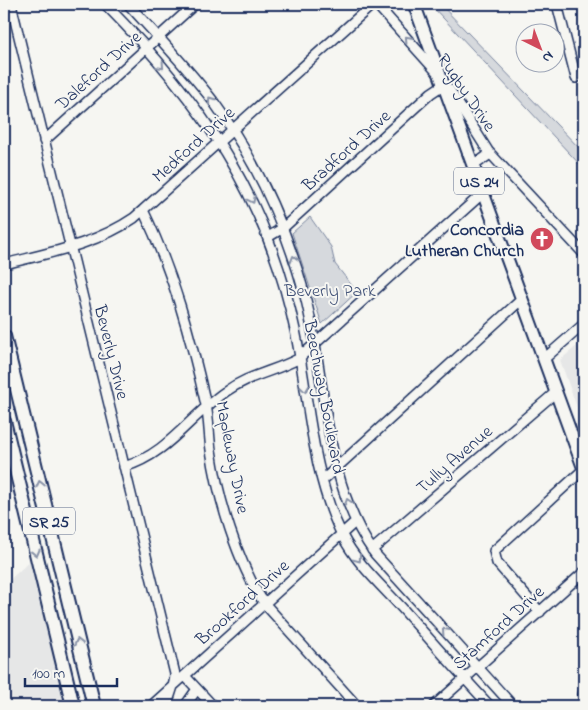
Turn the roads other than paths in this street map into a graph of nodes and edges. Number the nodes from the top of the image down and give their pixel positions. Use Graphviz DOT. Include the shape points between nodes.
graph roads {
  1 [pos="11,4"];
  2 [pos="105,4"];
  3 [pos="128,4"];
  4 [pos="195,4"];
  5 [pos="374,4"];
  6 [pos="414,4"];
  7 [pos="557,4"];
  8 [pos="158,37"];
  9 [pos="146,48"];
  10 [pos="576,78"];
  11 [pos="441,80"];
  12 [pos="233,130"];
  13 [pos="44,141"];
  14 [pos="220,142"];
  15 [pos="490,154"];
  16 [pos="473,166"];
  17 [pos="483,193"];
  18 [pos="143,210"];
  19 [pos="283,228"];
  20 [pos="268,237"];
  21 [pos="70,248"];
  22 [pos="584,254"];
  23 [pos="9,264"];
  24 [pos="522,300"];
  25 [pos="584,324"];
  26 [pos="4,336"];
  27 [pos="315,345"];
  28 [pos="301,357"];
  29 [pos="544,359"];
  30 [pos="556,392"];
  31 [pos="207,407"];
  32 [pos="4,421"];
  33 [pos="338,466"];
  34 [pos="124,467"];
  35 [pos="584,469"];
  36 [pos="324,479"];
  37 [pos="356,522"];
  38 [pos="342,534"];
  39 [pos="372,550"];
  40 [pos="584,572"];
  41 [pos="264,603"];
  42 [pos="540,612"];
  43 [pos="477,667"];
  44 [pos="185,676"];
  45 [pos="465,679"];
  46 [pos="175,685"];
  47 [pos="197,689"];
  48 [pos="73,706"];
  49 [pos="94,706"];
  50 [pos="151,706"];
  51 [pos="167,706"];
  52 [pos="185,706"];
  53 [pos="212,706"];
  54 [pos="357,706"];
  55 [pos="434,706"];
  56 [pos="490,706"];
  57 [pos="513,706"];
  1 -- 13 [label="street, Beverly Drive"];
  2 -- 9 [label="street, Beechway Boulevard"];
  3 -- 8 [label="street, Beechway Boulevard"];
  4 -- 8 [label="street, Daleford Drive"];
  11 -- 5 [label="street, Rugby Drive, one-way"];
  5 -- 12 [label="street, Medford Drive"];
  6 -- 11 [label="main road, US 24"];
  7 -- 10 [label="street"];
  8 -- 9 [label="street, Daleford Drive"];
  12 -- 8 [label="street, Beechway Boulevard, one-way" via="197,81"];
  9 -- 13 [label="street, Daleford Drive"];
  9 -- 14 [label="street, Beechway Boulevard, one-way" via="184,92"];
  11 -- 15 [label="street, Rugby Drive"];
  11 -- 16 [label="main road, US 24"];
  11 -- 19 [label="street, Bradford Drive" via="431,94"];
  12 -- 14 [label="street, Medford Drive"];
  12 -- 19 [label="street, Beechway Boulevard" via="267,191"];
  13 -- 21 [label="street, Beverly Drive"];
  14 -- 18 [label="street, Medford Drive"];
  14 -- 20 [label="street, Beechway Boulevard, one-way" via="252,199"];
  15 -- 16 [label="street, Rugby Drive"];
  15 -- 22 [label="street, Rugby Drive"];
  16 -- 17 [label="main road, US 24"];
  17 -- 24 [label="main road, US 24"];
  17 -- 27 [label="street"];
  18 -- 21 [label="street, Medford Drive" via="106,236"];
  18 -- 31 [label="street, Mapleway Drive" via="176,287"];
  19 -- 20 [label="street, Bradford Drive"];
  27 -- 19 [label="street, Beechway Boulevard, one-way" via="305,296"];
  20 -- 28 [label="street, Beechway Boulevard" via="288,300"];
  21 -- 23 [label="street, Medford Drive"];
  21 -- 34 [label="street, Beverly Drive"];
  24 -- 29 [label="main road, US 24"];
  24 -- 33 [label="street"];
  25 -- 29 [label="street"];
  49 -- 26 [label="highway, SR 25, one-way"];
  27 -- 28 [label="street"];
  27 -- 33 [label="street, Beechway Boulevard"];
  28 -- 31 [label="street" via="287,365 253,375 224,392"];
  28 -- 36 [label="street, Beechway Boulevard, one-way" via="307,405"];
  29 -- 30 [label="main road, US 24"];
  30 -- 35 [label="main road, US 24"];
  30 -- 39 [label="street, Tully Avenue"];
  31 -- 34 [label="street" via="162,449"];
  31 -- 41 [label="street, Mapleway Drive" via="211,451 230,527 253,586"];
  32 -- 48 [label="highway, SR 25, one-way"];
  33 -- 36 [label="street"];
  37 -- 33 [label="street, Beechway Boulevard, one-way"];
  34 -- 46 [label="street, Beverly Drive" via="175,674"];
  35 -- 42 [label="street" via="494,552 497,564"];
  36 -- 38 [label="street, Beechway Boulevard"];
  37 -- 38 [label="street, Brookford Drive"];
  37 -- 39 [label="street, Beechway Boulevard"];
  38 -- 41 [label="street, Brookford Drive"];
  38 -- 45 [label="street, Beechway Boulevard, one-way" via="362,564"];
  43 -- 39 [label="street, Beechway Boulevard, one-way"];
  40 -- 42 [label="street, Stamford Drive"];
  41 -- 44 [label="street, Brookford Drive"];
  41 -- 54 [label="street, Mapleway Drive"];
  42 -- 43 [label="street, Stamford Drive"];
  43 -- 45 [label="street, Stamford Drive"];
  43 -- 57 [label="street, Beechway Boulevard"];
  44 -- 46 [label="street, Brookford Drive"];
  44 -- 47 [label="street"];
  45 -- 55 [label="street, Stamford Drive"];
  45 -- 56 [label="street, Beechway Boulevard"];
  46 -- 50 [label="street, Brookford Drive"];
  46 -- 51 [label="street, Beverly Drive"];
  47 -- 52 [label="street"];
  47 -- 53 [label="street"];
}
